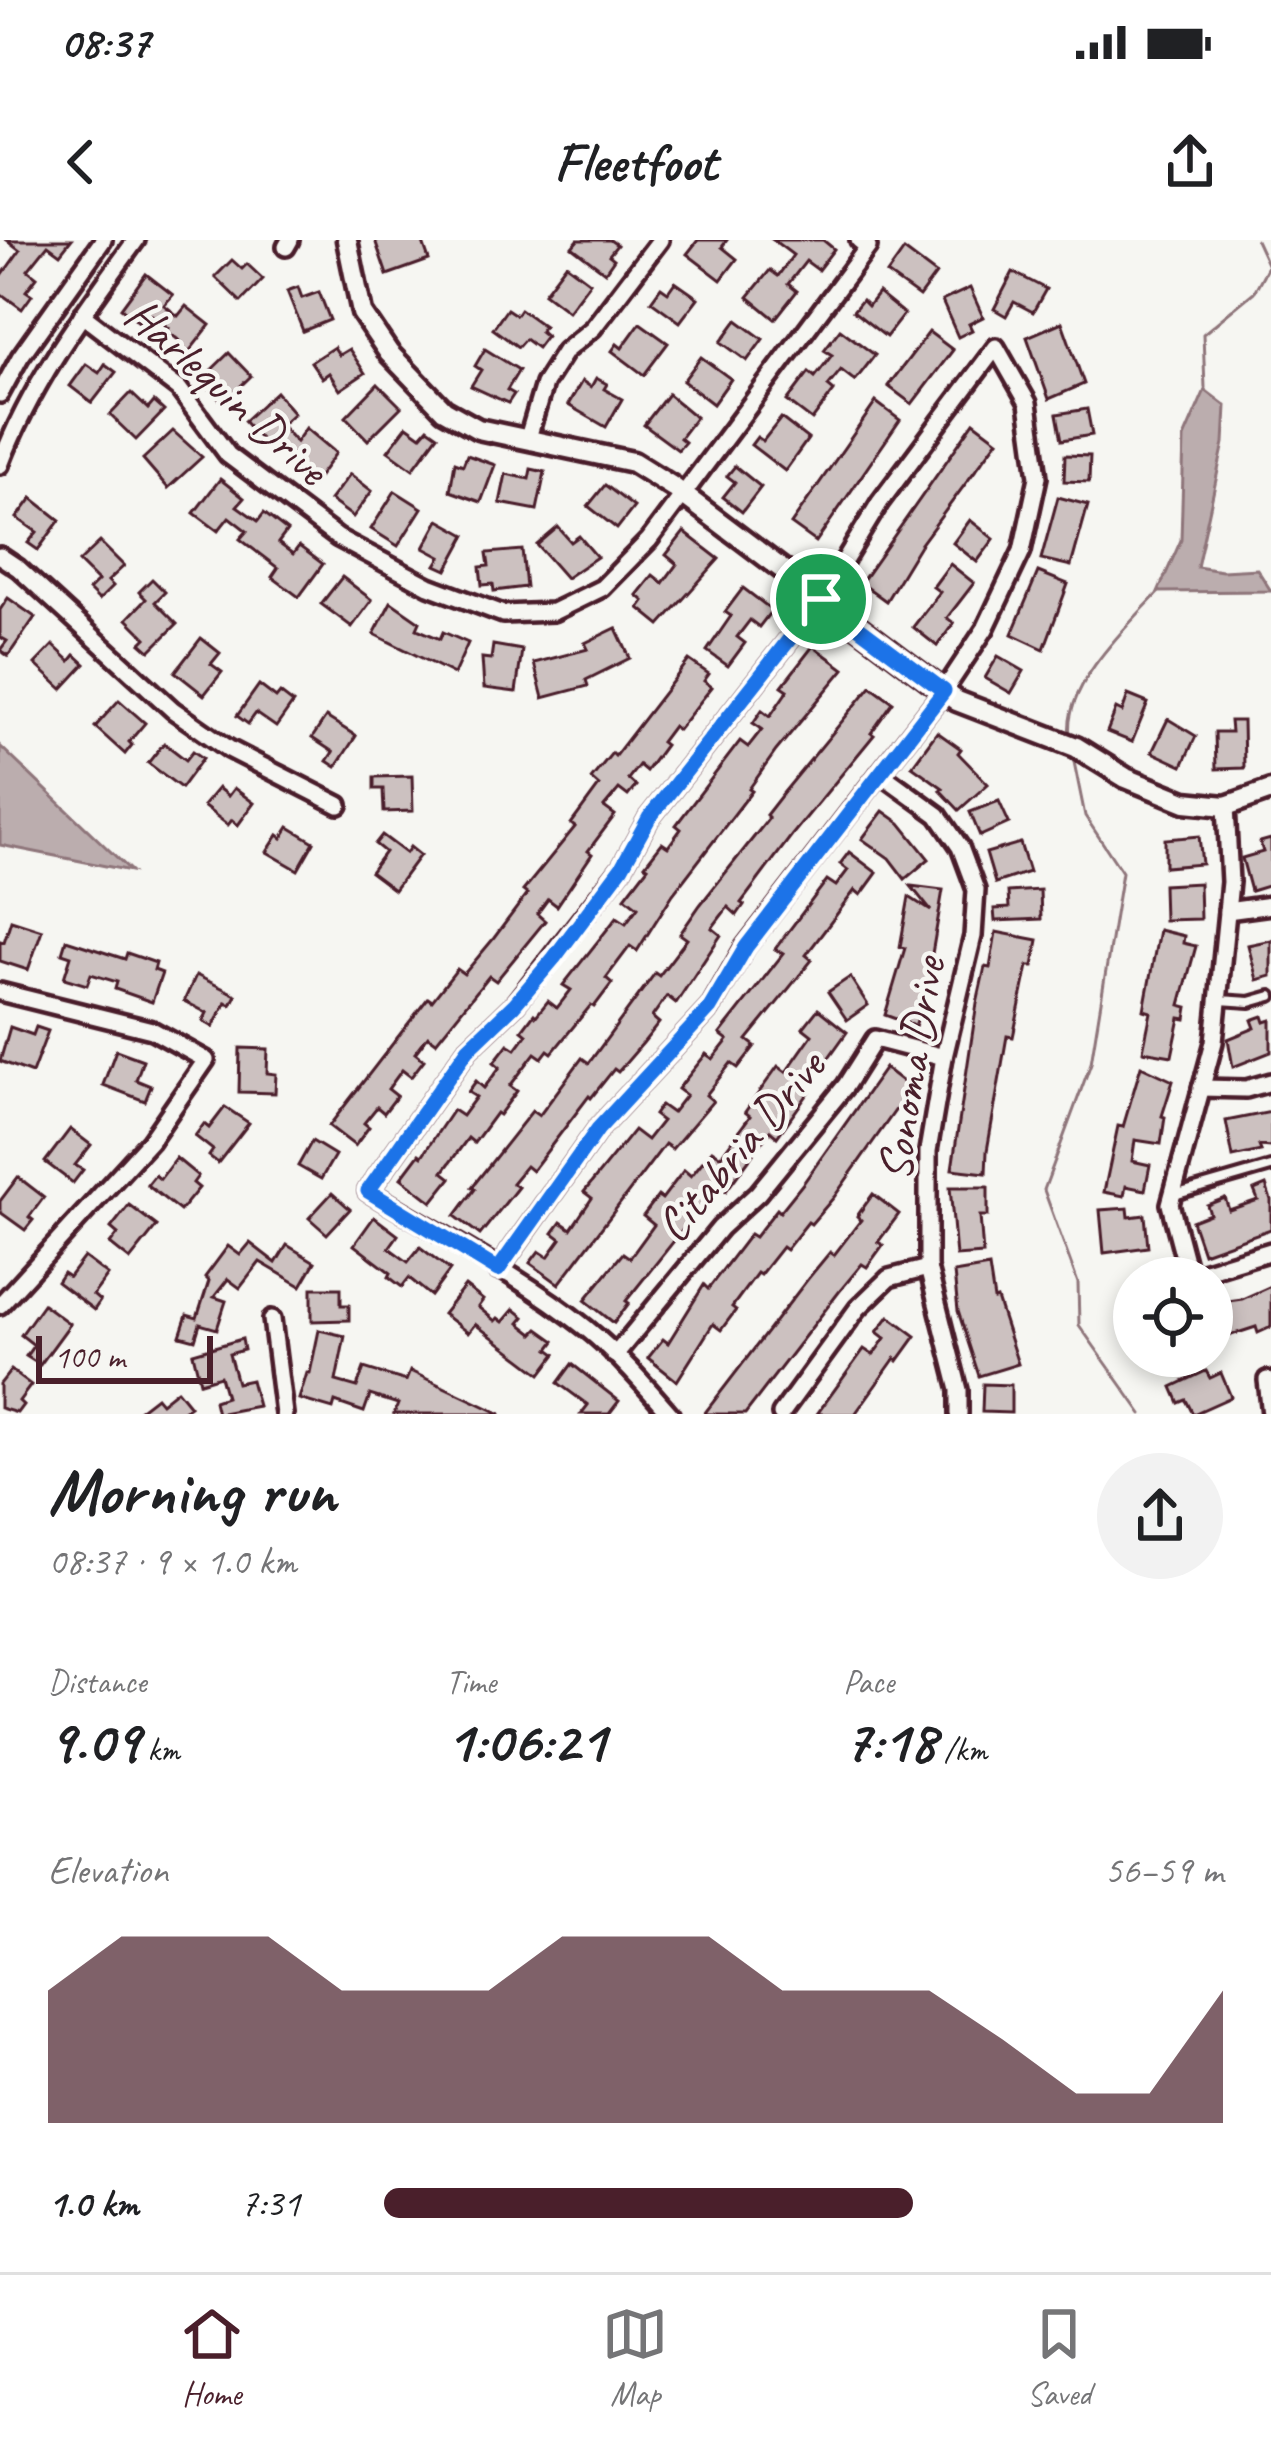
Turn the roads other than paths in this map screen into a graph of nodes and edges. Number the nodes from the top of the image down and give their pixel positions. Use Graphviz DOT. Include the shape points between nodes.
graph roads {
  1 [pos="103,240"];
  2 [pos="136,240"];
  3 [pos="347,240"];
  4 [pos="660,240"];
  5 [pos="859,240"];
  6 [pos="82,315"];
  7 [pos="0,394"];
  8 [pos="528,438"];
  9 [pos="0,465"];
  10 [pos="684,495"];
  11 [pos="0,556"];
  12 [pos="821,599"];
  13 [pos="944,691"];
  14 [pos="880,773"];
  15 [pos="1271,790"];
  16 [pos="339,806"];
  17 [pos="1226,806"];
  18 [pos="1271,905"];
  19 [pos="1227,911"];
  20 [pos="0,992"];
  21 [pos="1271,995"];
  22 [pos="1218,1000"];
  23 [pos="944,1057"];
  24 [pos="1271,1082"];
  25 [pos="1201,1088"];
  26 [pos="1271,1167"];
  27 [pos="1172,1196"];
  28 [pos="1271,1251"];
  29 [pos="1184,1257"];
  30 [pos="1233,1263"];
  31 [pos="928,1268"];
  32 [pos="498,1270"];
  33 [pos="0,1305"];
  34 [pos="272,1319"];
  35 [pos="615,1355"];
  36 [pos="1267,1380"];
  37 [pos="284,1414"];
  38 [pos="670,1414"];
  39 [pos="781,1414"];
  40 [pos="959,1414"];
  41 [pos="1271,1414"];
  1 -- 7 [label="street"];
  2 -- 6 [label="street"];
  3 -- 8 [label="street" via="362,313 389,353 444,410 478,428"];
  4 -- 8 [label="street" via="593,328 565,350 544,384"];
  5 -- 10 [label="street, Harlequin Drive" via="868,247"];
  6 -- 9 [label="street" via="27,400"];
  6 -- 10 [label="street, Harlequin Drive" via="179,389 228,454 338,538 503,614 553,611 602,588"];
  8 -- 10 [label="street" via="633,462"];
  10 -- 12 [label="street"];
  11 -- 16 [label="street" via="172,710"];
  12 -- 13 [label="street"];
  12 -- 13 [label="street" via="880,502 996,347 1028,403 1038,477 1022,551"];
  12 -- 32 [label="street" via="649,818 554,958 468,1049 368,1191"];
  13 -- 14 [label="street"];
  13 -- 17 [label="street" via="1076,747 1126,778 1185,802"];
  14 -- 23 [label="street, Sonoma Drive" via="938,815 976,890"];
  14 -- 32 [label="street" via="746,947 710,1008 598,1129"];
  15 -- 17 [label="street"];
  17 -- 19 [label="street"];
  18 -- 19 [label="street"];
  19 -- 22 [label="street"];
  20 -- 33 [label="street" via="152,1030 206,1060 150,1141"];
  21 -- 22 [label="lane"];
  22 -- 25 [label="street"];
  23 -- 31 [label="street, Sonoma Drive" via="928,1151"];
  23 -- 35 [label="street, Citabria Drive" via="875,1039 758,1193"];
  24 -- 25 [label="street"];
  25 -- 27 [label="street"];
  26 -- 27 [label="lane"];
  27 -- 29 [label="street"];
  28 -- 30 [label="street"];
  31 -- 39 [label="street" via="890,1278 858,1308"];
  31 -- 40 [label="street, Sonoma Drive"];
  32 -- 35 [label="street"];
  34 -- 37 [label="street"];
  35 -- 38 [label="street"];
  36 -- 41 [label="street"];
}
